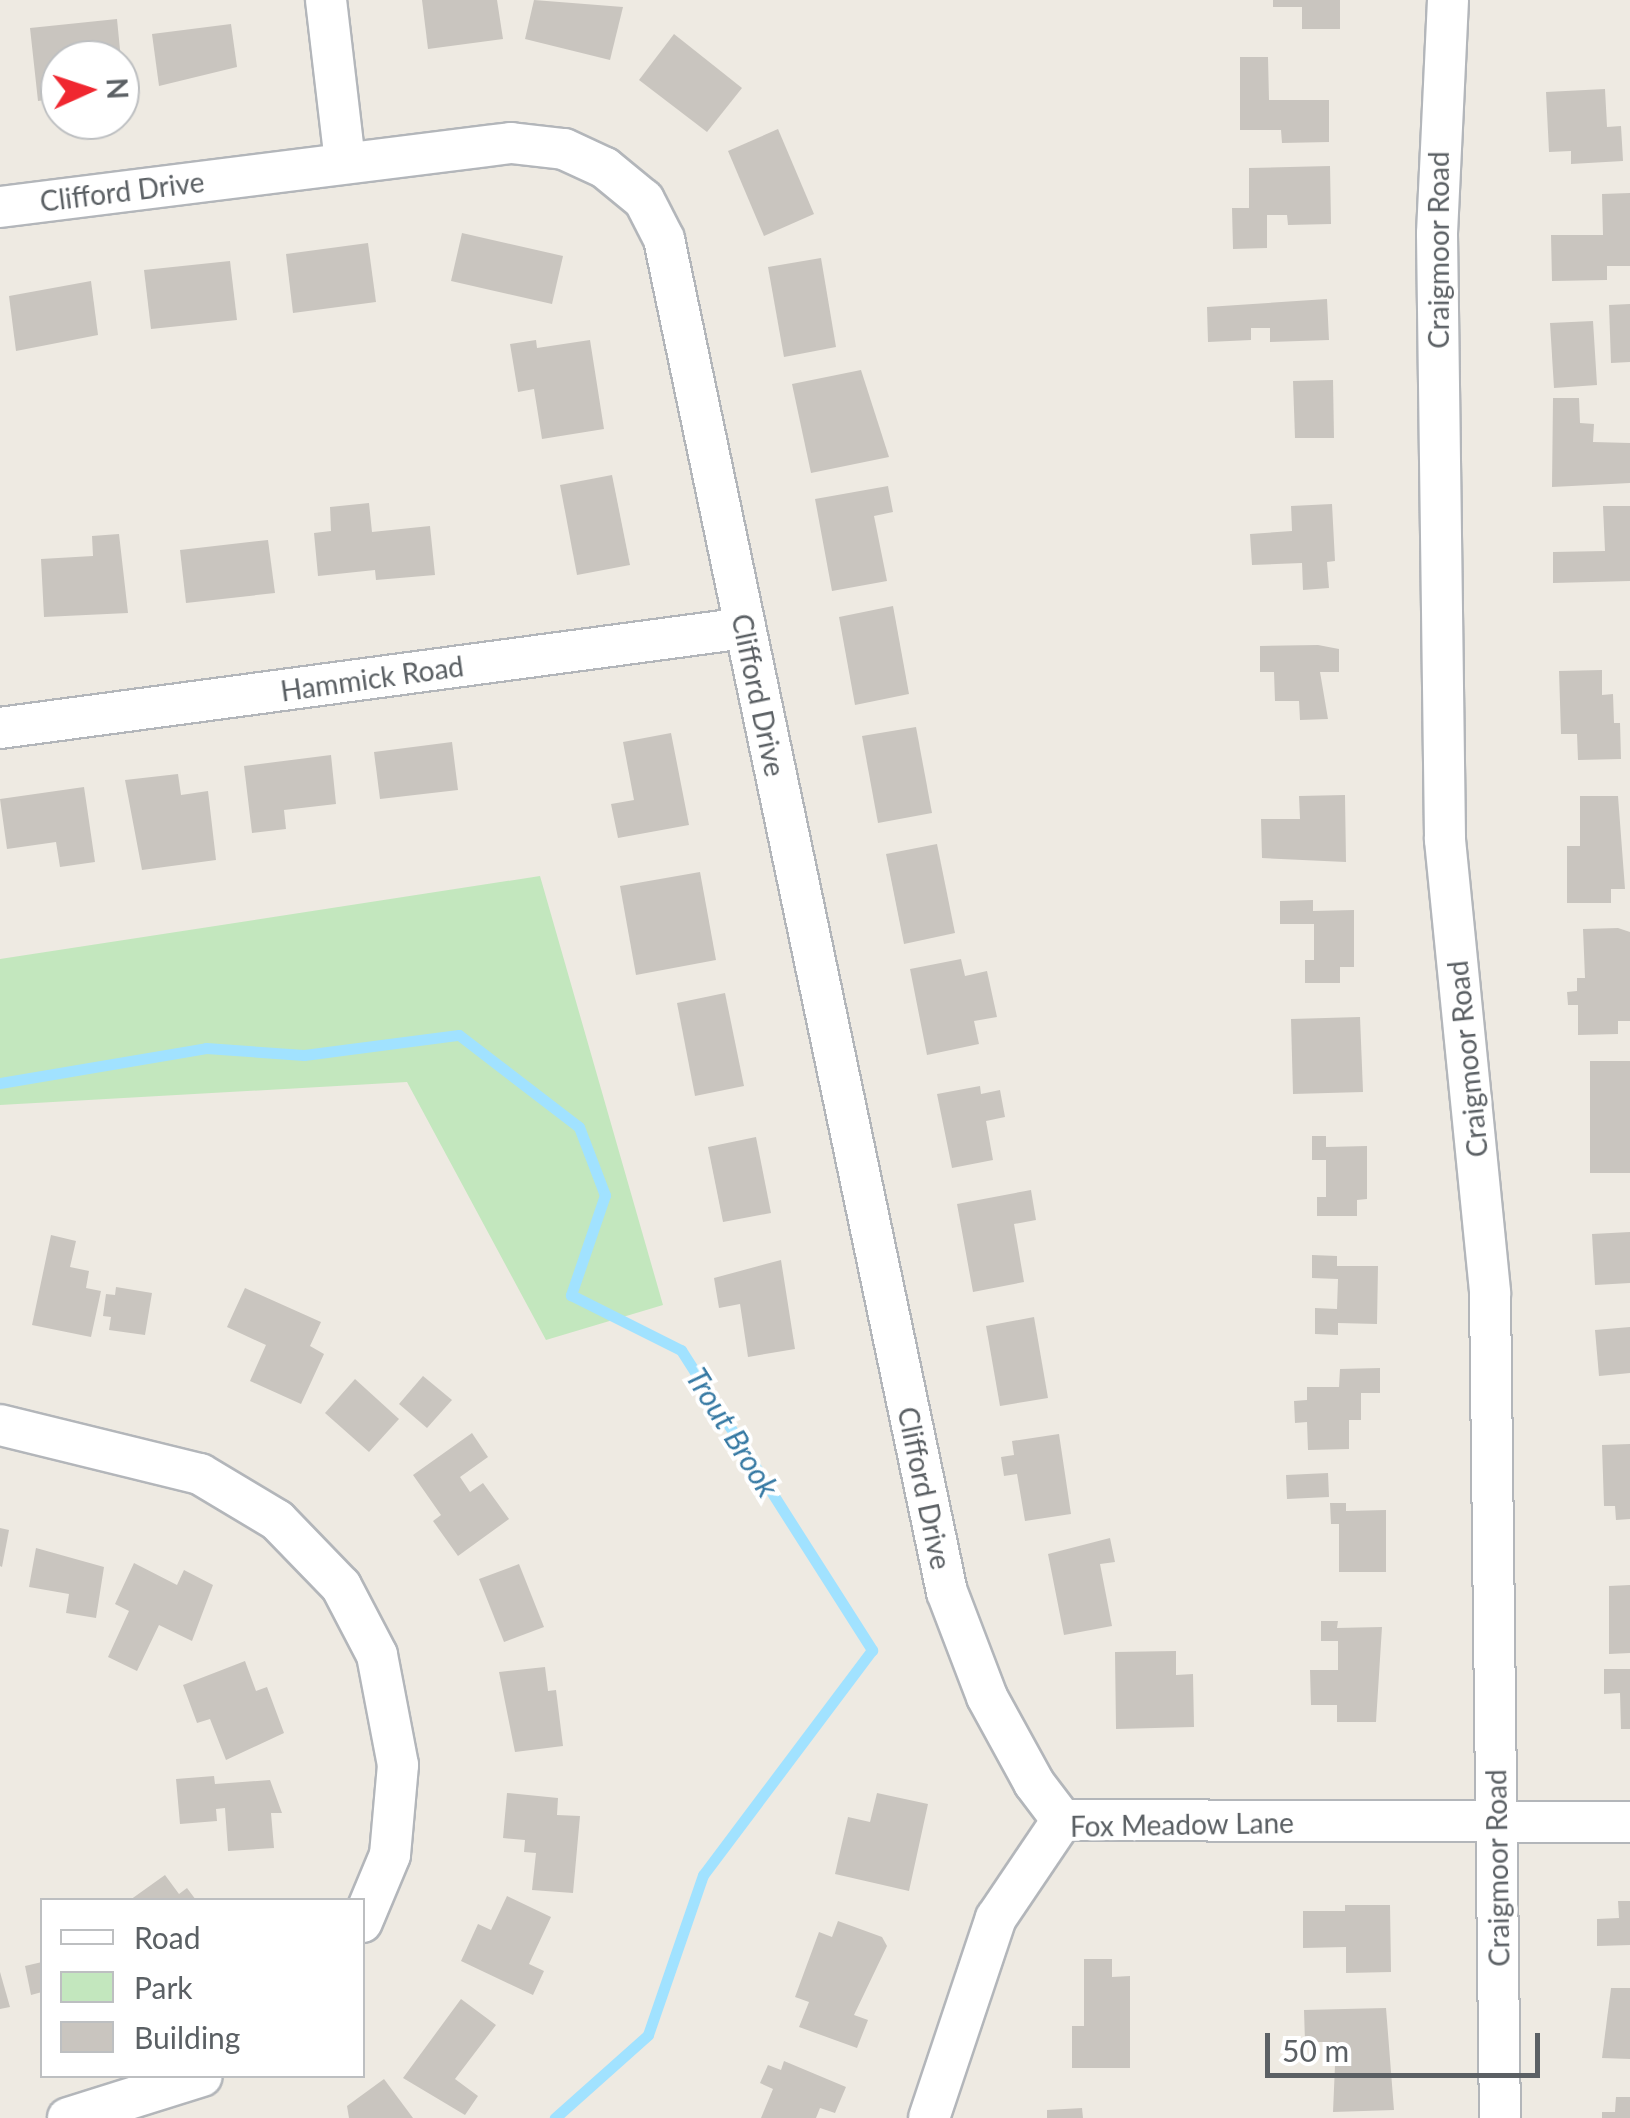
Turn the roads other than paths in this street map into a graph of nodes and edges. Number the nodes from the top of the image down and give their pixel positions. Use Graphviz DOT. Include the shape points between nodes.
graph roads {
  1 [pos="326,0"];
  2 [pos="1448,0"];
  3 [pos="345,162"];
  4 [pos="0,207"];
  5 [pos="744,628"];
  6 [pos="0,728"];
  7 [pos="0,1425"];
  8 [pos="1062,1820"];
  9 [pos="1630,1822"];
  10 [pos="1497,1824"];
  11 [pos="365,1915"];
  12 [pos="196,2078"];
  13 [pos="68,2118"];
  14 [pos="929,2118"];
  15 [pos="1500,2118"];
  1 -- 3 [label="street"];
  2 -- 10 [label="street, Craigmoor Road" via="1437,234 1445,840 1490,1293"];
  3 -- 4 [label="street, Clifford Drive"];
  3 -- 5 [label="street, Clifford Drive" via="510,143 564,149 605,168 644,200 664,239"];
  5 -- 6 [label="street, Hammick Road"];
  5 -- 8 [label="street, Clifford Drive" via="947,1592 987,1697"];
  7 -- 11 [label="street" via="200,1474 277,1520 342,1586 378,1655 398,1764 390,1855"];
  8 -- 10 [label="street, Fox Meadow Lane"];
  8 -- 14 [label="street, Fox Meadow Lane" via="996,1918"];
  9 -- 10 [label="street, Fox Meadow Lane"];
  10 -- 15 [label="street, Craigmoor Road"];
  12 -- 13 [label="street"];
}
